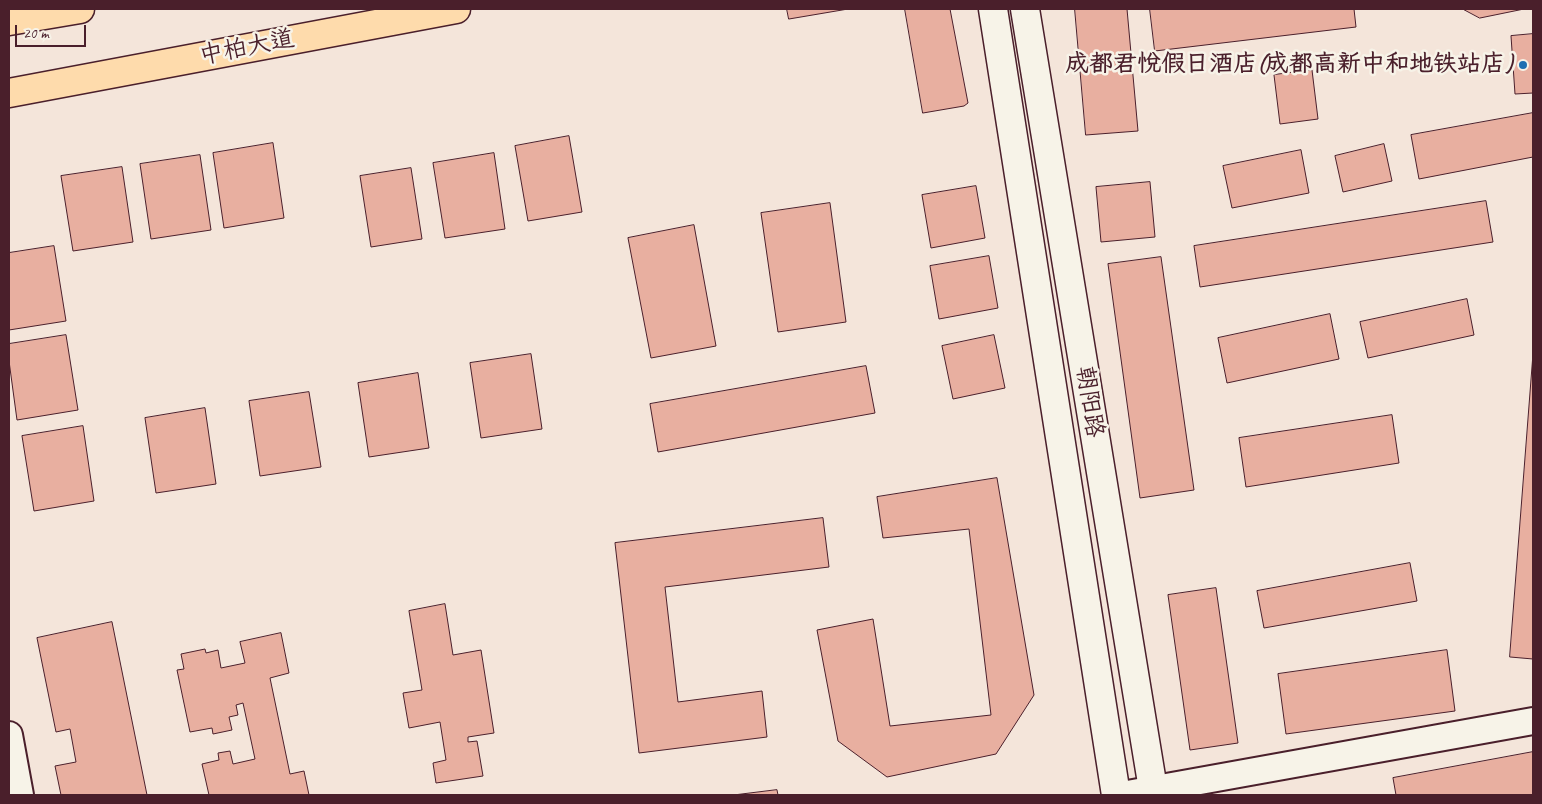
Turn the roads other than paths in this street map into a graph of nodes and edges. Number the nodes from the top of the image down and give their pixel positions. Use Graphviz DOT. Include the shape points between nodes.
graph roads {
  1 [pos="80,9"];
  2 [pos="456,9"];
  3 [pos="993,9"];
  4 [pos="1025,9"];
  5 [pos="9,21"];
  6 [pos="9,93"];
  7 [pos="1533,721"];
  8 [pos="10,751"];
  9 [pos="1154,792"];
  10 [pos="20,795"];
  11 [pos="1116,795"];
  12 [pos="1122,795"];
  1 -- 5 [label="main road"];
  2 -- 6 [label="main road, 中柏大道"];
  3 -- 11 [label="main road, 朝阳路"];
  4 -- 9 [label="main road, 朝阳路"];
  7 -- 9 [label="street"];
  8 -- 10 [label="street"];
  9 -- 12 [label="street"];
}
